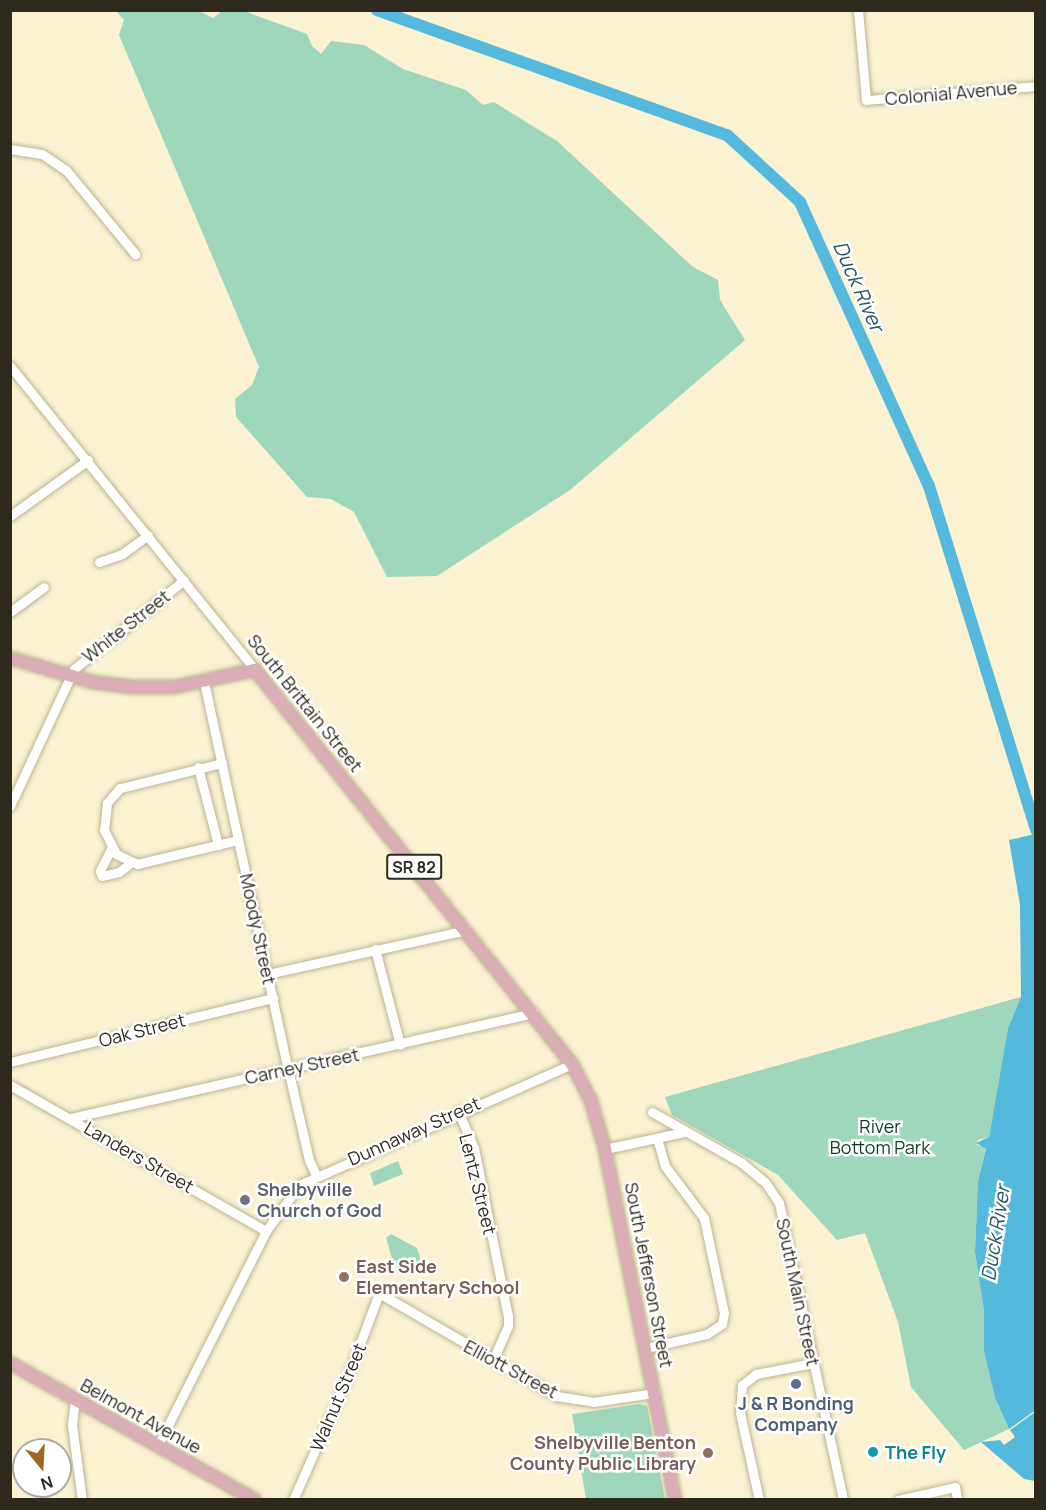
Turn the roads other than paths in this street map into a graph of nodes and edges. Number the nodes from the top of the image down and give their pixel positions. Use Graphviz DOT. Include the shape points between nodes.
graph roads {
  1 [pos="858,10"];
  2 [pos="1035,86"];
  3 [pos="10,149"];
  4 [pos="135,254"];
  5 [pos="10,366"];
  6 [pos="88,459"];
  7 [pos="10,516"];
  8 [pos="147,535"];
  9 [pos="99,562"];
  10 [pos="184,580"];
  11 [pos="44,587"];
  12 [pos="10,612"];
  13 [pos="10,658"];
  14 [pos="255,670"];
  15 [pos="70,676"];
  16 [pos="204,682"];
  17 [pos="222,763"];
  18 [pos="198,768"];
  19 [pos="10,806"];
  20 [pos="238,840"];
  21 [pos="218,845"];
  22 [pos="111,849"];
  23 [pos="130,862"];
  24 [pos="466,930"];
  25 [pos="375,949"];
  26 [pos="268,974"];
  27 [pos="273,998"];
  28 [pos="533,1013"];
  29 [pos="400,1045"];
  30 [pos="10,1062"];
  31 [pos="572,1064"];
  32 [pos="288,1069"];
  33 [pos="10,1085"];
  34 [pos="458,1111"];
  35 [pos="652,1113"];
  36 [pos="71,1118"];
  37 [pos="684,1132"];
  38 [pos="657,1138"];
  39 [pos="605,1149"];
  40 [pos="316,1174"];
  41 [pos="266,1231"];
  42 [pos="380,1293"];
  43 [pos="646,1348"];
  44 [pos="493,1360"];
  45 [pos="10,1363"];
  46 [pos="813,1363"];
  47 [pos="655,1393"];
  48 [pos="75,1400"];
  49 [pos="158,1445"];
  50 [pos="82,1500"];
  51 [pos="255,1500"];
  52 [pos="293,1500"];
  53 [pos="675,1500"];
  54 [pos="759,1500"];
  55 [pos="843,1500"];
  56 [pos="898,1500"];
  57 [pos="957,1500"];
  1 -- 2 [label="street, Colonial Avenue" via="866,100"];
  3 -- 4 [label="street" via="42,154 66,170"];
  5 -- 6 [label="street, South Brittain Street"];
  6 -- 7 [label="street"];
  6 -- 8 [label="street, South Brittain Street"];
  8 -- 9 [label="street" via="122,554"];
  8 -- 10 [label="street, South Brittain Street"];
  10 -- 14 [label="street, South Brittain Street"];
  10 -- 15 [label="street, White Street" via="85,657"];
  11 -- 12 [label="street"];
  13 -- 15 [label="main road"];
  14 -- 16 [label="main road"];
  14 -- 24 [label="main road, South Brittain Street / SR 82"];
  15 -- 16 [label="main road" via="133,687"];
  15 -- 19 [label="street, White Street"];
  16 -- 17 [label="street, Moody Street"];
  17 -- 18 [label="street"];
  17 -- 20 [label="street, Moody Street"];
  18 -- 21 [label="street"];
  18 -- 22 [label="street" via="128,784 112,795 103,820"];
  20 -- 21 [label="street"];
  20 -- 26 [label="street, Moody Street"];
  21 -- 23 [label="street" via="145,864"];
  22 -- 23 [label="street"];
  22 -- 23 [label="street" via="100,871 102,876 119,872"];
  24 -- 25 [label="street"];
  24 -- 28 [label="main road, South Brittain Street / SR 82"];
  25 -- 26 [label="street"];
  25 -- 29 [label="street"];
  26 -- 27 [label="street, Moody Street"];
  27 -- 30 [label="street, Oak Street"];
  27 -- 32 [label="street, Moody Street"];
  28 -- 29 [label="street, Carney Street"];
  28 -- 31 [label="main road, South Brittain Street / SR 82"];
  29 -- 32 [label="street, Carney Street"];
  31 -- 34 [label="street, Dunnaway Street"];
  31 -- 39 [label="main road, South Jefferson Street / SR 82" via="591,1101"];
  32 -- 36 [label="street, Carney Street"];
  32 -- 40 [label="street, Moody Street" via="309,1160"];
  33 -- 36 [label="street, Landers Street"];
  34 -- 40 [label="street, Dunnaway Street"];
  34 -- 44 [label="street, Lentz Street" via="474,1148 508,1316 508,1326"];
  35 -- 37 [label="street, South Main Street"];
  36 -- 41 [label="street, Landers Street"];
  37 -- 38 [label="street"];
  37 -- 46 [label="street, South Main Street" via="742,1163 765,1182 779,1203"];
  38 -- 39 [label="street"];
  38 -- 43 [label="street" via="665,1166 704,1218 724,1313 722,1324 707,1334"];
  39 -- 43 [label="main road, South Jefferson Street / SR 82"];
  40 -- 41 [label="street, Dunnaway Street" via="291,1192"];
  41 -- 49 [label="street, Dunnaway Street"];
  42 -- 44 [label="street, Elliott Street"];
  42 -- 52 [label="street, Walnut Street" via="350,1373"];
  43 -- 47 [label="main road, South Jefferson Street / SR 82"];
  44 -- 47 [label="street, Elliott Street" via="557,1396 579,1402"];
  45 -- 48 [label="main road, Belmont Avenue"];
  46 -- 54 [label="street" via="756,1374 742,1385 740,1413"];
  46 -- 55 [label="street, South Main Street"];
  47 -- 53 [label="main road, South Jefferson Street / SR 82"];
  48 -- 49 [label="main road, Belmont Avenue"];
  48 -- 50 [label="street" via="72,1425"];
  49 -- 51 [label="main road, Belmont Avenue"];
  56 -- 57 [label="street" via="955,1487"];
}
